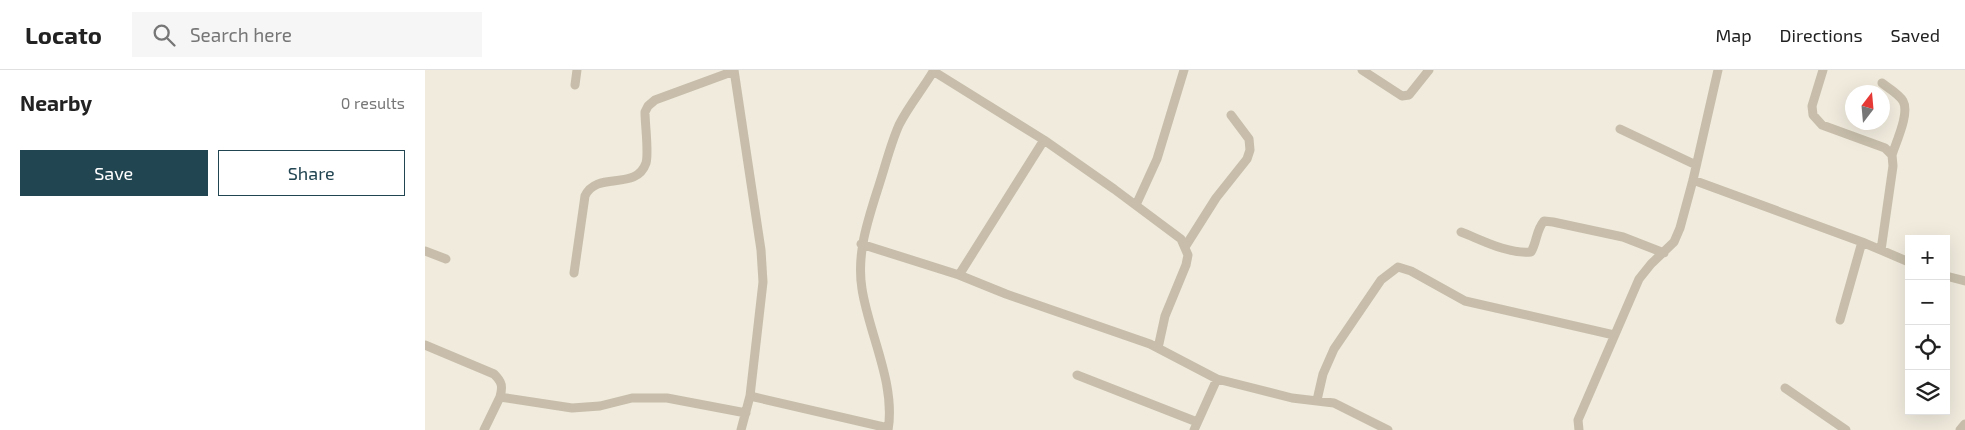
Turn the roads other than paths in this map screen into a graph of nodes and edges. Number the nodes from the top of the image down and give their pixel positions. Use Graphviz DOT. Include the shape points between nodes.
graph roads {
  1 [pos="577,70"];
  2 [pos="1184,70"];
  3 [pos="1362,70"];
  4 [pos="1429,70"];
  5 [pos="1718,70"];
  6 [pos="1823,70"];
  7 [pos="734,71"];
  8 [pos="933,71"];
  9 [pos="1882,83"];
  10 [pos="575,85"];
  11 [pos="1231,115"];
  12 [pos="1620,129"];
  13 [pos="1044,140"];
  14 [pos="1892,155"];
  15 [pos="1697,165"];
  16 [pos="1693,180"];
  17 [pos="1136,205"];
  18 [pos="1461,232"];
  19 [pos="1862,242"];
  20 [pos="861,244"];
  21 [pos="1185,247"];
  22 [pos="1881,250"];
  23 [pos="425,251"];
  24 [pos="1664,253"];
  25 [pos="446,259"];
  26 [pos="1905,260"];
  27 [pos="575,272"];
  28 [pos="959,275"];
  29 [pos="1950,277"];
  30 [pos="1965,281"];
  31 [pos="1840,320"];
  32 [pos="1614,335"];
  33 [pos="425,345"];
  34 [pos="1157,348"];
  35 [pos="1077,375"];
  36 [pos="1217,379"];
  37 [pos="1785,388"];
  38 [pos="750,396"];
  39 [pos="501,397"];
  40 [pos="1317,400"];
  41 [pos="746,412"];
  42 [pos="1965,424"];
  43 [pos="1195,426"];
  44 [pos="888,429"];
  45 [pos="484,430"];
  46 [pos="741,430"];
  47 [pos="1388,430"];
  48 [pos="1579,430"];
  49 [pos="1846,430"];
  50 [pos="1960,430"];
  1 -- 10 [label="street"];
  2 -- 17 [label="street" via="1157,159"];
  3 -- 4 [label="street" via="1402,96 1409,95"];
  5 -- 15 [label="street"];
  6 -- 14 [label="street" via="1812,106 1813,115 1823,125 1885,148"];
  7 -- 27 [label="street" via="655,100 648,106 645,112 646,162 640,174 632,179 597,183 585,196"];
  7 -- 38 [label="street" via="761,250 762,274"];
  8 -- 13 [label="street"];
  8 -- 20 [label="street" via="899,125"];
  9 -- 14 [label="street" via="1905,106"];
  11 -- 21 [label="street" via="1249,139 1247,159 1216,198"];
  12 -- 15 [label="street"];
  13 -- 17 [label="street"];
  13 -- 28 [label="street"];
  14 -- 22 [label="street"];
  15 -- 16 [label="street"];
  16 -- 19 [label="street"];
  16 -- 24 [label="street" via="1680,228"];
  17 -- 21 [label="street" via="1176,234"];
  18 -- 24 [label="street" via="1522,253 1531,252 1539,227 1544,222 1553,222 1623,237"];
  19 -- 22 [label="street"];
  19 -- 31 [label="street"];
  20 -- 28 [label="street"];
  20 -- 44 [label="street" via="862,289 888,393"];
  21 -- 34 [label="street" via="1187,265 1165,316"];
  22 -- 26 [label="street"];
  23 -- 25 [label="street"];
  24 -- 32 [label="street" via="1639,279"];
  28 -- 34 [label="street"];
  29 -- 30 [label="street"];
  32 -- 40 [label="street" via="1465,301 1398,267 1381,280 1334,349 1323,374"];
  32 -- 48 [label="street" via="1578,420"];
  33 -- 39 [label="street" via="494,374 503,387"];
  34 -- 36 [label="street"];
  35 -- 43 [label="street"];
  36 -- 40 [label="street" via="1292,398"];
  36 -- 43 [label="street"];
  37 -- 49 [label="street"];
  38 -- 41 [label="street"];
  38 -- 44 [label="street"];
  39 -- 41 [label="street" via="572,408 632,398 667,398"];
  39 -- 45 [label="street"];
  40 -- 47 [label="street" via="1343,406"];
  41 -- 46 [label="street"];
  42 -- 50 [label="street"];
}
